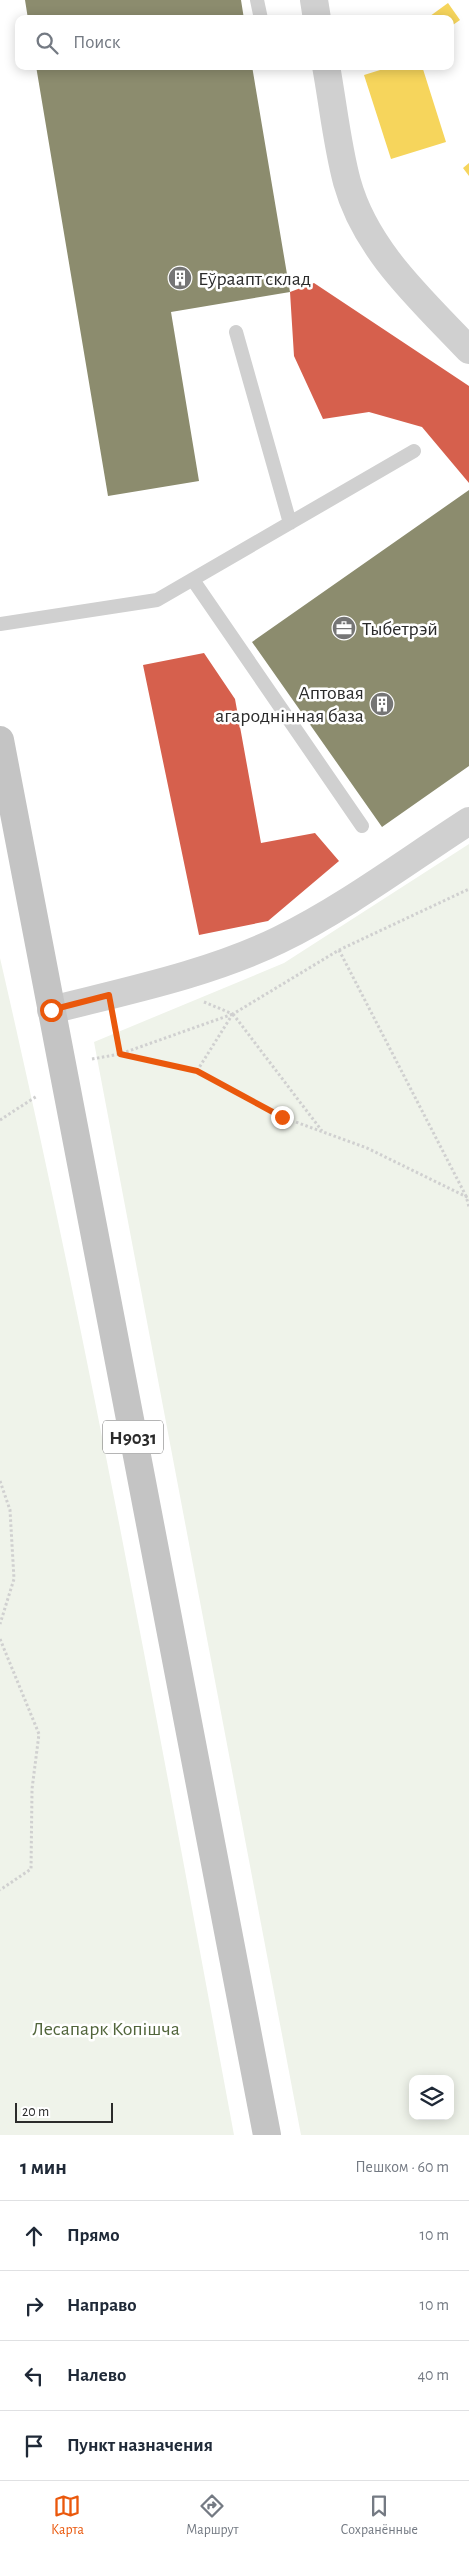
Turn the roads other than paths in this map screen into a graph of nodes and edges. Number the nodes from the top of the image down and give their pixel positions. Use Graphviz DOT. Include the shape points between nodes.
graph roads {
  1 [pos="258,0"];
  2 [pos="314,0"];
  3 [pos="260,15"];
  4 [pos="316,15"];
  5 [pos="327,70"];
  6 [pos="236,332"];
  7 [pos="469,350"];
  8 [pos="414,451"];
  9 [pos="290,523"];
  10 [pos="193,580"];
  11 [pos="0,624"];
  12 [pos="0,740"];
  13 [pos="469,821"];
  14 [pos="362,826"];
  15 [pos="51,1010"];
  16 [pos="267,2135"];
  1 -- 3 [label="lane"];
  2 -- 4 [label="street"];
  5 -- 7 [label="street" via="347,183 359,214 375,244 400,277"];
  6 -- 9 [label="lane"];
  8 -- 9 [label="lane"];
  9 -- 10 [label="lane"];
  10 -- 11 [label="lane" via="157,600"];
  10 -- 14 [label="lane"];
  12 -- 15 [label="main road, Н9031"];
  13 -- 15 [label="street" via="316,921 278,940 232,960"];
  15 -- 16 [label="main road, Н9031"];
}
